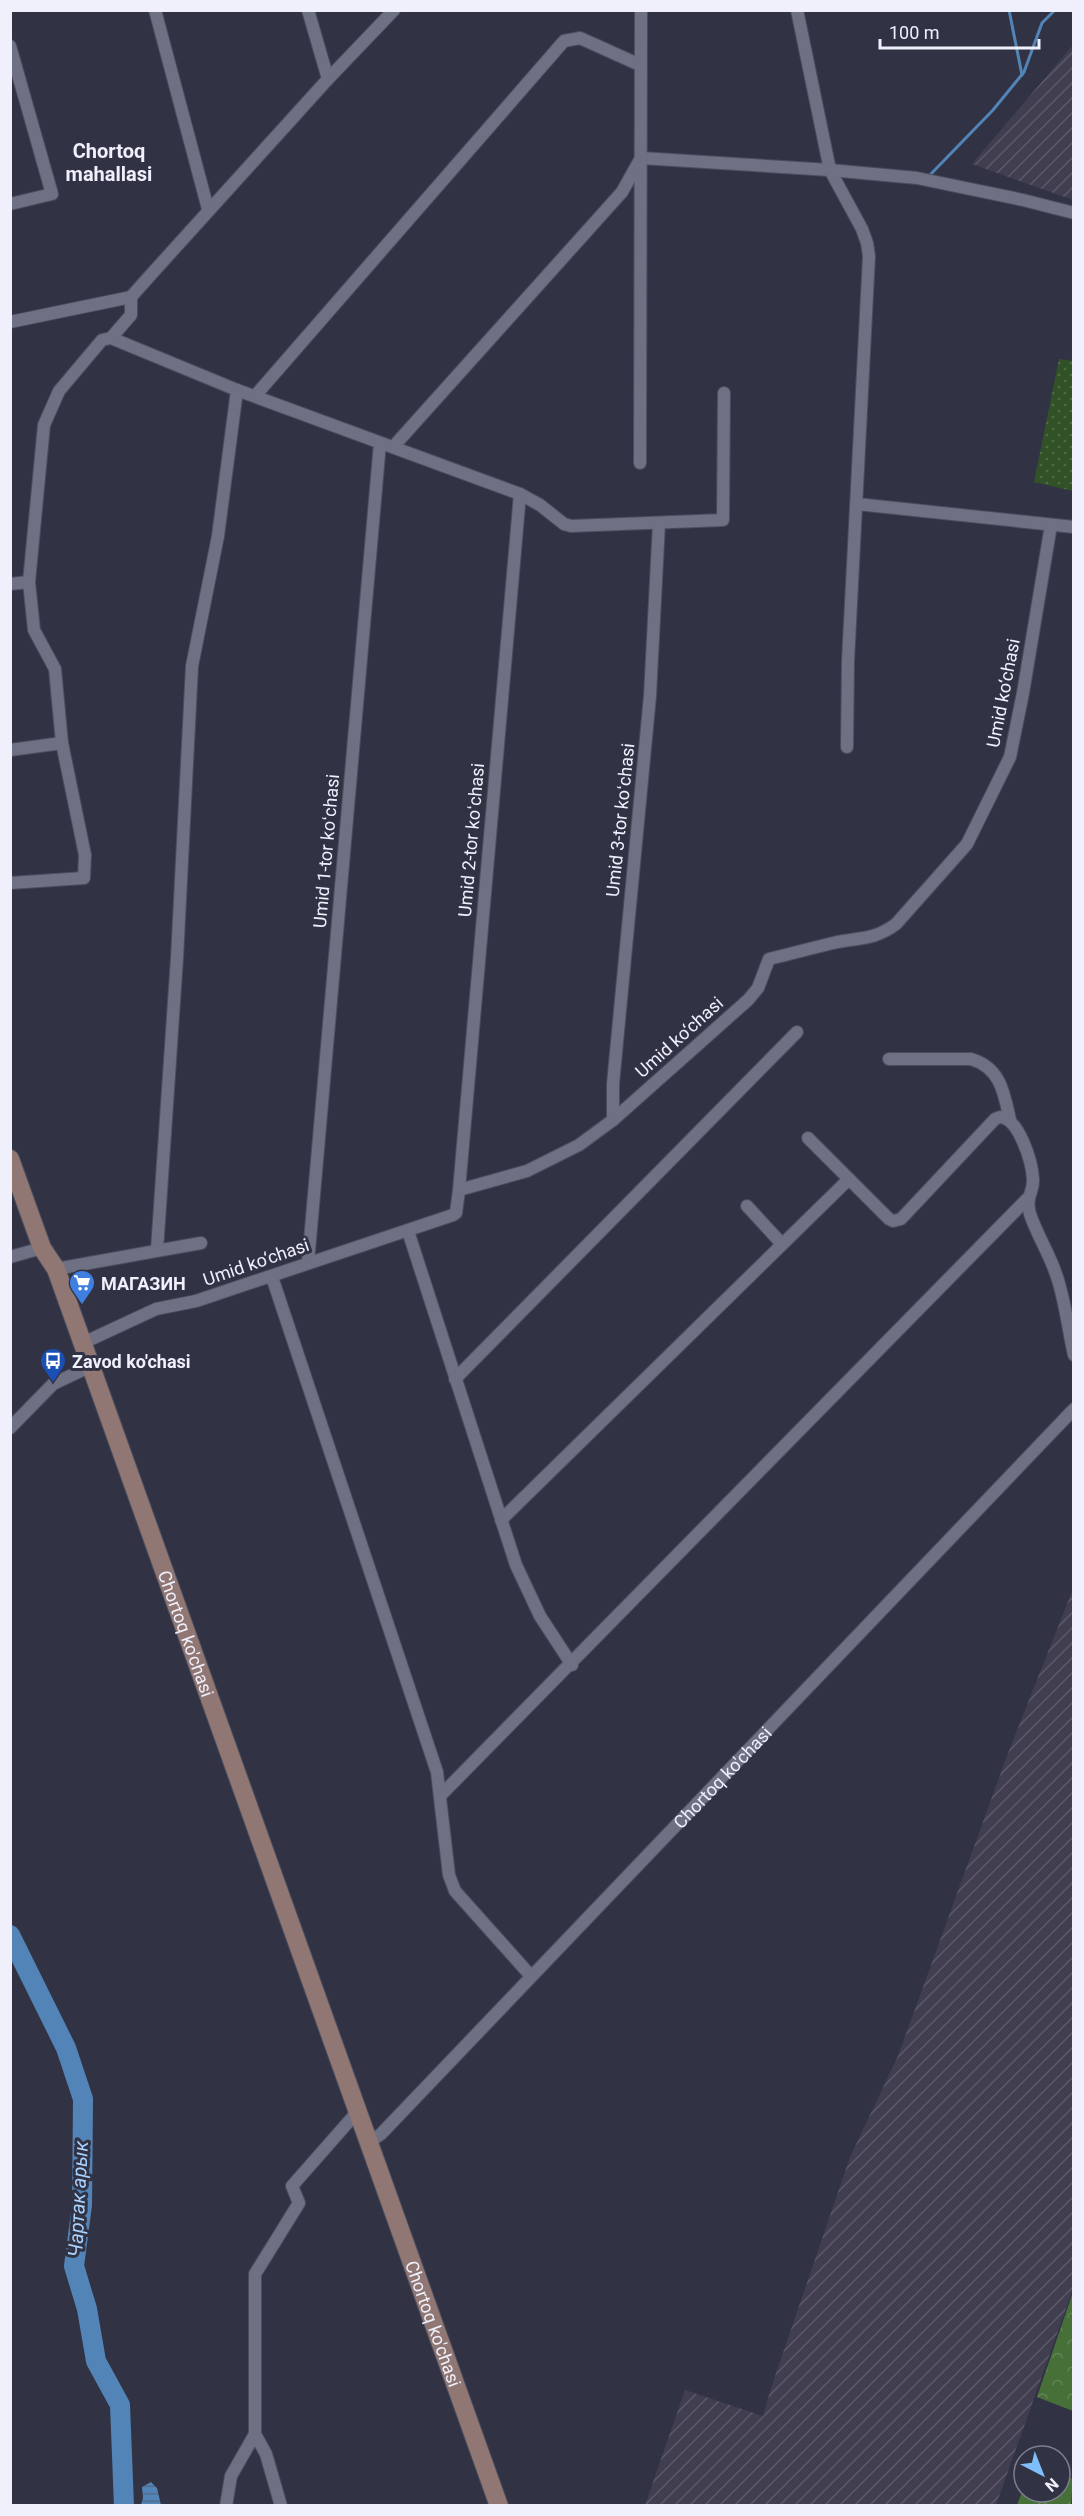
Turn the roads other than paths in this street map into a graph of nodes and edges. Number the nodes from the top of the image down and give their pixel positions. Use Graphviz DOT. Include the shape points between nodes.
graph roads {
  1 [pos="154,10"];
  2 [pos="308,10"];
  3 [pos="641,10"];
  4 [pos="797,10"];
  5 [pos="388,13"];
  6 [pos="10,46"];
  7 [pos="640,65"];
  8 [pos="328,79"];
  9 [pos="641,158"];
  10 [pos="830,170"];
  11 [pos="10,204"];
  12 [pos="208,209"];
  13 [pos="1074,213"];
  14 [pos="131,297"];
  15 [pos="10,322"];
  16 [pos="111,338"];
  17 [pos="237,390"];
  18 [pos="724,393"];
  19 [pos="255,396"];
  20 [pos="380,442"];
  21 [pos="393,447"];
  22 [pos="640,463"];
  23 [pos="520,494"];
  24 [pos="857,504"];
  25 [pos="659,523"];
  26 [pos="1051,525"];
  27 [pos="1074,528"];
  28 [pos="29,582"];
  29 [pos="10,584"];
  30 [pos="62,743"];
  31 [pos="847,747"];
  32 [pos="10,750"];
  33 [pos="10,883"];
  34 [pos="797,1032"];
  35 [pos="889,1059"];
  36 [pos="613,1120"];
  37 [pos="1010,1120"];
  38 [pos="808,1138"];
  39 [pos="10,1159"];
  40 [pos="849,1179"];
  41 [pos="459,1190"];
  42 [pos="1027,1199"];
  43 [pos="747,1206"];
  44 [pos="408,1231"];
  45 [pos="201,1243"];
  46 [pos="783,1244"];
  47 [pos="42,1248"];
  48 [pos="158,1250"];
  49 [pos="10,1257"];
  50 [pos="308,1263"];
  51 [pos="56,1269"];
  52 [pos="272,1277"];
  53 [pos="83,1343"];
  54 [pos="1074,1356"];
  55 [pos="91,1366"];
  56 [pos="455,1379"];
  57 [pos="1074,1409"];
  58 [pos="10,1428"];
  59 [pos="501,1520"];
  60 [pos="572,1665"];
  61 [pos="441,1796"];
  62 [pos="530,1975"];
  63 [pos="358,2112"];
  64 [pos="369,2142"];
  65 [pos="255,2434"];
  66 [pos="226,2505"];
  67 [pos="281,2505"];
  68 [pos="499,2505"];
  1 -- 12 [label="street"];
  2 -- 8 [label="street"];
  3 -- 7 [label="street"];
  4 -- 10 [label="street"];
  5 -- 8 [label="street"];
  6 -- 11 [label="street" via="52,194"];
  7 -- 9 [label="street"];
  7 -- 19 [label="street" via="580,38 564,41"];
  8 -- 12 [label="street"];
  9 -- 10 [label="street"];
  9 -- 21 [label="street" via="622,192"];
  9 -- 22 [label="street"];
  10 -- 13 [label="street" via="917,178"];
  10 -- 24 [label="street" via="862,229 869,256"];
  12 -- 14 [label="street"];
  14 -- 15 [label="street"];
  14 -- 16 [label="street" via="131,315"];
  16 -- 17 [label="street"];
  16 -- 28 [label="street" via="102,340 67,378 44,425"];
  17 -- 19 [label="street"];
  17 -- 48 [label="street" via="218,536 192,666"];
  18 -- 25 [label="street" via="723,520"];
  19 -- 20 [label="street"];
  20 -- 21 [label="street"];
  20 -- 50 [label="street, Umid 1-tor koʻchasi"];
  21 -- 23 [label="street"];
  23 -- 25 [label="street" via="571,526"];
  23 -- 41 [label="street, Umid 2-tor koʻchasi"];
  24 -- 26 [label="street"];
  24 -- 31 [label="street"];
  25 -- 36 [label="street, Umid 3-tor koʻchasi" via="650,696 613,1084"];
  26 -- 27 [label="street"];
  26 -- 36 [label="street, Umid ko‘chasi" via="1010,757 967,844 896,924 882,934 769,959 758,988 748,1000"];
  28 -- 29 [label="street"];
  28 -- 30 [label="street" via="34,630 55,669"];
  30 -- 32 [label="street"];
  30 -- 33 [label="street" via="85,855 84,878"];
  34 -- 56 [label="street"];
  35 -- 37 [label="street" via="983,1062 999,1079"];
  36 -- 41 [label="street, Umid ko‘chasi" via="579,1145 527,1171"];
  37 -- 40 [label="street" via="995,1119 901,1219 889,1219"];
  37 -- 42 [label="street" via="1018,1129 1033,1176"];
  38 -- 40 [label="street"];
  39 -- 47 [label="street, Chortoq ko'chasi"];
  40 -- 46 [label="street"];
  41 -- 44 [label="street, Umid ko‘chasi" via="455,1215"];
  42 -- 54 [label="street" via="1056,1275"];
  42 -- 60 [label="street"];
  43 -- 46 [label="street"];
  44 -- 50 [label="street, Umid ko‘chasi"];
  44 -- 56 [label="street"];
  45 -- 48 [label="street"];
  46 -- 59 [label="street"];
  47 -- 49 [label="street"];
  47 -- 51 [label="street, Chortoq ko'chasi"];
  48 -- 51 [label="street"];
  50 -- 52 [label="street, Umid ko‘chasi"];
  51 -- 53 [label="street, Chortoq ko'chasi"];
  52 -- 53 [label="street, Umid ko‘chasi" via="196,1302 156,1309"];
  52 -- 61 [label="street" via="433,1761"];
  53 -- 55 [label="street, Chortoq ko'chasi"];
  55 -- 58 [label="street" via="53,1384"];
  55 -- 63 [label="street, Chortoq ko'chasi"];
  56 -- 59 [label="street"];
  57 -- 62 [label="street, Chortoq ko'chasi"];
  59 -- 60 [label="street" via="516,1565 540,1616"];
  60 -- 61 [label="street"];
  61 -- 62 [label="street" via="449,1875 455,1891"];
  62 -- 64 [label="street, Chortoq ko'chasi" via="381,2134"];
  63 -- 64 [label="street, Chortoq ko'chasi"];
  63 -- 65 [label="street" via="292,2186 299,2204 255,2274"];
  64 -- 68 [label="street, Chortoq ko'chasi"];
  65 -- 66 [label="street" via="231,2476"];
  65 -- 67 [label="street" via="266,2454"];
}
